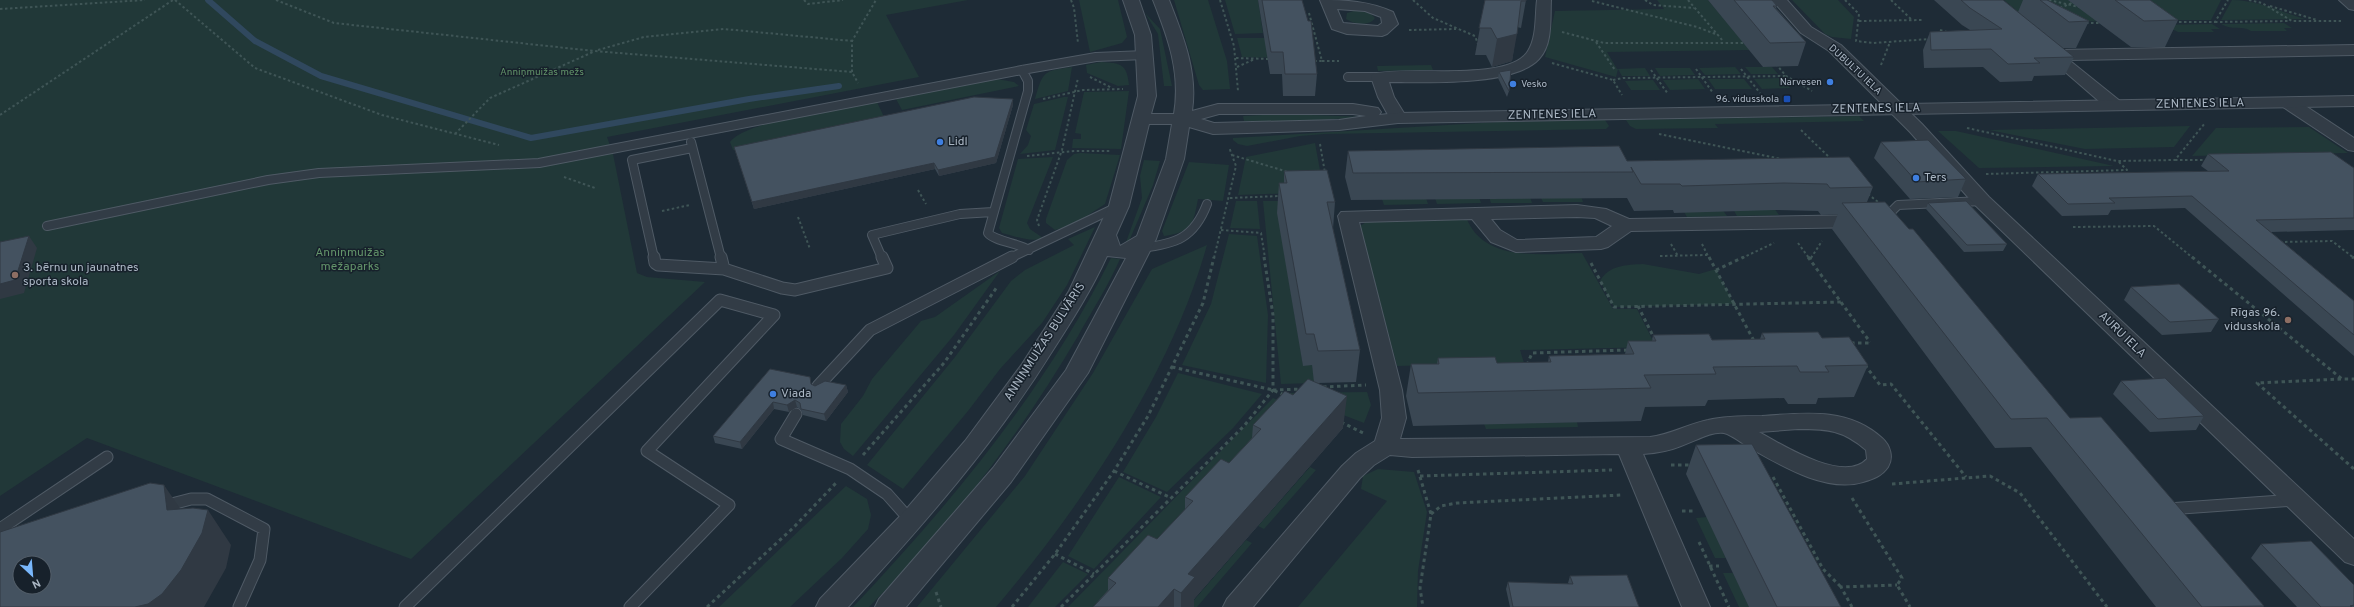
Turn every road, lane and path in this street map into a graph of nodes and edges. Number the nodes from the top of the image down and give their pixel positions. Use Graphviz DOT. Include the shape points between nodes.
graph roads {
  1 [pos="112,0"];
  2 [pos="145,0"];
  3 [pos="174,0"];
  4 [pos="276,0"];
  5 [pos="804,0"];
  6 [pos="843,0"];
  7 [pos="876,0"];
  8 [pos="1071,0"];
  9 [pos="1220,0"];
  10 [pos="1413,0"];
  11 [pos="1544,0"];
  12 [pos="1645,0"];
  13 [pos="1688,0"];
  14 [pos="1779,0"];
  15 [pos="1845,0"];
  16 [pos="1891,0"];
  17 [pos="2049,0"];
  18 [pos="2079,0"];
  19 [pos="2228,0"];
  20 [pos="2249,0"];
  21 [pos="2258,0"];
  22 [pos="2347,0"];
  23 [pos="2354,0"];
  24 [pos="107,1"];
  25 [pos="1592,1"];
  26 [pos="1160,2"];
  27 [pos="1328,2"];
  28 [pos="1134,3"];
  29 [pos="2262,3"];
  30 [pos="2066,4"];
  31 [pos="2354,6"];
  32 [pos="1307,8"];
  33 [pos="1695,8"];
  34 [pos="2080,8"];
  35 [pos="0,9"];
  36 [pos="2054,11"];
  37 [pos="1913,20"];
  38 [pos="1922,20"];
  39 [pos="1859,21"];
  40 [pos="2292,21"];
  41 [pos="2323,21"];
  42 [pos="2348,21"];
  43 [pos="2168,22"];
  44 [pos="2214,22"];
  45 [pos="2085,23"];
  46 [pos="2107,23"];
  47 [pos="1542,28"];
  48 [pos="1308,29"];
  49 [pos="1313,29"];
  50 [pos="1456,29"];
  51 [pos="1940,30"];
  52 [pos="1382,31"];
  53 [pos="1954,34"];
  54 [pos="1718,35"];
  55 [pos="1475,36"];
  56 [pos="1482,38"];
  57 [pos="1938,38"];
  58 [pos="852,41"];
  59 [pos="1723,41"];
  60 [pos="1595,42"];
  61 [pos="1744,43"];
  62 [pos="2039,44"];
  63 [pos="2354,50"];
  64 [pos="594,51"];
  65 [pos="1319,52"];
  66 [pos="1313,54"];
  67 [pos="1146,55"];
  68 [pos="2054,56"];
  69 [pos="1236,58"];
  70 [pos="1532,58"];
  71 [pos="1255,59"];
  72 [pos="1079,60"];
  73 [pos="1275,60"];
  74 [pos="1772,60"];
  75 [pos="1308,61"];
  76 [pos="1784,64"];
  77 [pos="1237,67"];
  78 [pos="1696,69"];
  79 [pos="1741,69"];
  80 [pos="1022,70"];
  81 [pos="1615,70"];
  82 [pos="1652,70"];
  83 [pos="852,72"];
  84 [pos="1782,72"];
  85 [pos="1078,73"];
  86 [pos="1490,74"];
  87 [pos="1747,76"];
  88 [pos="1786,76"];
  89 [pos="1348,77"];
  90 [pos="1379,77"];
  91 [pos="1702,77"];
  92 [pos="1657,78"];
  93 [pos="1613,80"];
  94 [pos="859,85"];
  95 [pos="1112,89"];
  96 [pos="1129,89"];
  97 [pos="1076,92"];
  98 [pos="1815,92"];
  99 [pos="1760,93"];
  100 [pos="1237,94"];
  101 [pos="1668,94"];
  102 [pos="1714,94"];
  103 [pos="1622,95"];
  104 [pos="2354,101"];
  105 [pos="1025,102"];
  106 [pos="2289,103"];
  107 [pos="2114,105"];
  108 [pos="1896,108"];
  109 [pos="0,115"];
  110 [pos="1398,118"];
  111 [pos="1141,119"];
  112 [pos="1182,119"];
  113 [pos="2205,123"];
  114 [pos="1965,128"];
  115 [pos="1800,129"];
  116 [pos="455,134"];
  117 [pos="688,134"];
  118 [pos="1659,134"];
  119 [pos="1319,140"];
  120 [pos="1228,145"];
  121 [pos="501,146"];
  122 [pos="2354,146"];
  123 [pos="692,148"];
  124 [pos="1062,152"];
  125 [pos="1114,152"];
  126 [pos="1231,155"];
  127 [pos="2214,159"];
  128 [pos="1787,160"];
  129 [pos="2175,160"];
  130 [pos="1833,161"];
  131 [pos="2117,161"];
  132 [pos="1291,173"];
  133 [pos="1958,174"];
  134 [pos="1326,179"];
  135 [pos="1867,193"];
  136 [pos="1283,196"];
  137 [pos="1230,198"];
  138 [pos="706,201"];
  139 [pos="1982,201"];
  140 [pos="1207,204"];
  141 [pos="1119,206"];
  142 [pos="993,212"];
  143 [pos="1479,213"];
  144 [pos="644,214"];
  145 [pos="798,217"];
  146 [pos="1894,221"];
  147 [pos="1691,224"];
  148 [pos="1626,225"];
  149 [pos="47,226"];
  150 [pos="2073,227"];
  151 [pos="1788,228"];
  152 [pos="1221,230"];
  153 [pos="1106,236"];
  154 [pos="1054,238"];
  155 [pos="1143,243"];
  156 [pos="1581,244"];
  157 [pos="2280,247"];
  158 [pos="810,249"];
  159 [pos="1029,250"];
  160 [pos="1660,256"];
  161 [pos="1708,256"];
  162 [pos="2354,258"];
  163 [pos="724,269"];
  164 [pos="1716,270"];
  165 [pos="1001,283"];
  166 [pos="1841,302"];
  167 [pos="1734,304"];
  168 [pos="1638,306"];
  169 [pos="1657,343"];
  170 [pos="1757,346"];
  171 [pos="1853,349"];
  172 [pos="1630,350"];
  173 [pos="1862,361"];
  174 [pos="1526,366"];
  175 [pos="1172,367"];
  176 [pos="2342,379"];
  177 [pos="2354,379"];
  178 [pos="1390,383"];
  179 [pos="818,386"];
  180 [pos="1304,388"];
  181 [pos="1319,388"];
  182 [pos="1273,390"];
  183 [pos="1286,397"];
  184 [pos="796,414"];
  185 [pos="1335,420"];
  186 [pos="1728,426"];
  187 [pos="1386,446"];
  188 [pos="1627,446"];
  189 [pos="1412,449"];
  190 [pos="106,457"];
  191 [pos="1694,464"];
  192 [pos="1667,466"];
  193 [pos="850,469"];
  194 [pos="2354,469"];
  195 [pos="1637,470"];
  196 [pos="1114,471"];
  197 [pos="1772,475"];
  198 [pos="1850,475"];
  199 [pos="1420,476"];
  200 [pos="1966,478"];
  201 [pos="1648,494"];
  202 [pos="1171,498"];
  203 [pos="2296,500"];
  204 [pos="153,509"];
  205 [pos="1432,514"];
  206 [pos="2178,520"];
  207 [pos="911,521"];
  208 [pos="0,529"];
  209 [pos="1055,554"];
  210 [pos="2354,555"];
  211 [pos="1094,574"];
  212 [pos="1897,585"];
  213 [pos="1841,587"];
  214 [pos="239,607"];
  215 [pos="405,607"];
  216 [pos="630,607"];
  217 [pos="708,607"];
  218 [pos="830,607"];
  219 [pos="889,607"];
  220 [pos="1012,607"];
  221 [pos="1061,607"];
  222 [pos="1237,607"];
  223 [pos="1423,607"];
  224 [pos="1696,607"];
  225 [pos="1852,607"];
  226 [pos="1910,607"];
  227 [pos="2107,607"];
  1 -- 24 [label="path"];
  2 -- 24 [label="path"];
  3 -- 109 [label="path"];
  3 -- 116 [label="path" via="255,68 382,115"];
  4 -- 64 [label="path" via="334,23"];
  5 -- 6 [label="path" via="808,4"];
  7 -- 58 [label="path"];
  8 -- 72 [label="path" via="1078,34"];
  9 -- 69 [label="path"];
  10 -- 50 [label="path" via="1421,10"];
  11 -- 47 [label="street"];
  12 -- 33 [label="path" via="1653,5"];
  13 -- 33 [label="path"];
  14 -- 108 [label="street, DUBULTU IELA" via="1806,30 1835,48"];
  15 -- 39 [label="path" via="1859,14"];
  16 -- 37 [label="path"];
  17 -- 30 [label="path"];
  18 -- 30 [label="path"];
  19 -- 44 [label="path"];
  20 -- 29 [label="path"];
  21 -- 29 [label="path"];
  22 -- 23 [label="street"];
  22 -- 31 [label="street"];
  24 -- 35 [label="path"];
  25 -- 54 [label="path" via="1697,27"];
  26 -- 112 [label="street" via="1179,47 1185,75 1186,93"];
  27 -- 52 [label="street" via="1337,26"];
  27 -- 52 [label="street" via="1374,8 1388,15 1390,24"];
  28 -- 67 [label="street, ANNIŅMUIŽAS BULVĀRIS"];
  29 -- 40 [label="path"];
  29 -- 41 [label="path" via="2281,11"];
  30 -- 34 [label="path"];
  30 -- 36 [label="path"];
  32 -- 49 [label="path"];
  33 -- 54 [label="path"];
  37 -- 38 [label="path"];
  37 -- 39 [label="path"];
  39 -- 57 [label="path" via="1856,41 1873,43"];
  40 -- 41 [label="path"];
  40 -- 44 [label="path"];
  41 -- 42 [label="path"];
  43 -- 44 [label="path"];
  45 -- 46 [label="path"];
  47 -- 60 [label="path" via="1570,33"];
  47 -- 70 [label="street" via="1539,44"];
  48 -- 49 [label="path"];
  49 -- 65 [label="path"];
  50 -- 52 [label="path"];
  50 -- 55 [label="path"];
  51 -- 53 [label="path"];
  54 -- 59 [label="path"];
  55 -- 56 [label="path"];
  55 -- 86 [label="path"];
  58 -- 64 [label="path" via="724,28 644,37"];
  58 -- 83 [label="path"];
  59 -- 60 [label="path" via="1617,44"];
  59 -- 61 [label="path"];
  60 -- 81 [label="path"];
  62 -- 68 [label="street"];
  63 -- 68 [label="street"];
  64 -- 83 [label="path"];
  64 -- 116 [label="path" via="490,98"];
  65 -- 66 [label="path"];
  65 -- 75 [label="path" via="1322,61"];
  67 -- 72 [label="lane"];
  67 -- 111 [label="street, ANNIŅMUIŽAS BULVĀRIS" via="1147,96"];
  68 -- 107 [label="street"];
  69 -- 71 [label="path"];
  69 -- 77 [label="path"];
  70 -- 86 [label="street" via="1512,68"];
  70 -- 93 [label="path"];
  71 -- 73 [label="path"];
  71 -- 77 [label="path"];
  72 -- 80 [label="lane"];
  72 -- 85 [label="path"];
  74 -- 84 [label="path"];
  76 -- 84 [label="path"];
  77 -- 100 [label="path" via="1240,88"];
  78 -- 91 [label="path"];
  79 -- 87 [label="path"];
  80 -- 105 [label="lane" via="1029,86"];
  80 -- 117 [label="lane"];
  82 -- 92 [label="path"];
  83 -- 94 [label="path"];
  84 -- 88 [label="path"];
  85 -- 95 [label="path"];
  85 -- 97 [label="path"];
  86 -- 90 [label="street"];
  87 -- 88 [label="path"];
  87 -- 91 [label="path"];
  87 -- 99 [label="path"];
  88 -- 98 [label="path"];
  89 -- 90 [label="lane"];
  90 -- 110 [label="street" via="1386,97"];
  91 -- 92 [label="path"];
  91 -- 102 [label="path"];
  92 -- 93 [label="path"];
  92 -- 101 [label="path"];
  93 -- 103 [label="path"];
  95 -- 96 [label="path"];
  95 -- 97 [label="path"];
  97 -- 105 [label="path"];
  97 -- 124 [label="path"];
  104 -- 106 [label="street, ZENTENES IELA"];
  105 -- 142 [label="lane"];
  106 -- 107 [label="street, ZENTENES IELA"];
  106 -- 122 [label="street"];
  107 -- 108 [label="street, ZENTENES IELA"];
  108 -- 110 [label="street, ZENTENES IELA"];
  108 -- 133 [label="street, AURU IELA"];
  110 -- 112 [label="street, ZENTENES IELA" via="1339,125 1213,129"];
  111 -- 112 [label="street, ZENTENES IELA"];
  111 -- 141 [label="street, ANNIŅMUIŽAS BULVĀRIS"];
  112 -- 155 [label="street" via="1175,159"];
  113 -- 129 [label="path"];
  114 -- 131 [label="path"];
  115 -- 130 [label="path"];
  116 -- 121 [label="path"];
  117 -- 123 [label="lane"];
  117 -- 149 [label="lane" via="539,163 344,171 268,180"];
  118 -- 128 [label="path"];
  119 -- 134 [label="path"];
  120 -- 126 [label="path"];
  123 -- 138 [label="lane"];
  123 -- 144 [label="lane" via="632,160"];
  124 -- 125 [label="path"];
  124 -- 154 [label="path" via="1037,220 1039,226"];
  126 -- 132 [label="path"];
  126 -- 137 [label="path" via="1236,166"];
  127 -- 129 [label="path"];
  129 -- 131 [label="path"];
  131 -- 133 [label="path" via="2127,170"];
  133 -- 139 [label="street, AURU IELA"];
  135 -- 146 [label="path"];
  136 -- 137 [label="path"];
  137 -- 152 [label="path"];
  138 -- 144 [label="path"];
  138 -- 163 [label="lane"];
  139 -- 146 [label="lane" via="1898,205"];
  139 -- 203 [label="street, AURU IELA"];
  140 -- 155 [label="lane" via="1202,220 1186,236 1158,246"];
  141 -- 153 [label="street, ANNIŅMUIŽAS BULVĀRIS"];
  141 -- 154 [label="lane"];
  142 -- 159 [label="lane" via="988,233 991,237 1020,244"];
  142 -- 163 [label="lane" via="960,214 872,235 888,268 806,288 788,290"];
  143 -- 148 [label="street" via="1588,211"];
  143 -- 156 [label="street" via="1493,235 1510,245 1524,247"];
  143 -- 178 [label="street" via="1348,216"];
  144 -- 163 [label="lane" via="655,263"];
  145 -- 158 [label="path"];
  146 -- 151 [label="street"];
  147 -- 148 [label="street"];
  147 -- 151 [label="street"];
  147 -- 161 [label="path"];
  148 -- 156 [label="street" via="1604,242"];
  150 -- 176 [label="path" via="2154,226"];
  151 -- 164 [label="path"];
  151 -- 166 [label="path"];
  152 -- 175 [label="path" via="1203,303"];
  152 -- 182 [label="path" via="1261,233 1273,315"];
  153 -- 155 [label="street" via="1108,248 1116,252 1132,250"];
  153 -- 207 [label="street, ANNIŅMUIŽAS BULVĀRIS" via="1080,291 1030,369 974,446"];
  154 -- 159 [label="lane"];
  155 -- 219 [label="street" via="1076,373 1002,475"];
  156 -- 168 [label="path" via="1614,307"];
  157 -- 162 [label="path" via="2274,242 2332,241"];
  159 -- 179 [label="lane" via="988,268 870,330"];
  160 -- 161 [label="path"];
  161 -- 164 [label="path"];
  164 -- 167 [label="path"];
  165 -- 193 [label="path" via="944,362"];
  166 -- 167 [label="path"];
  166 -- 171 [label="path" via="1871,343 1848,343"];
  167 -- 168 [label="path"];
  167 -- 170 [label="path"];
  168 -- 169 [label="path"];
  172 -- 174 [label="path" via="1532,353"];
  173 -- 200 [label="path" via="1880,385 1891,384"];
  175 -- 182 [label="path"];
  175 -- 196 [label="path" via="1148,416"];
  176 -- 177 [label="path"];
  176 -- 194 [label="path" via="2257,383"];
  178 -- 181 [label="path"];
  178 -- 187 [label="street" via="1394,418"];
  180 -- 182 [label="path"];
  182 -- 183 [label="path"];
  182 -- 202 [label="path" via="1244,426"];
  184 -- 193 [label="lane" via="781,439"];
  185 -- 187 [label="path"];
  186 -- 188 [label="street" via="1707,427 1662,443"];
  186 -- 198 [label="street" via="1801,463"];
  186 -- 198 [label="street" via="1824,421 1843,424 1859,432 1879,450 1882,457 1879,464"];
  187 -- 189 [label="street"];
  187 -- 222 [label="street" via="1365,459 1351,472"];
  188 -- 189 [label="street"];
  188 -- 195 [label="street"];
  189 -- 199 [label="path"];
  190 -- 208 [label="lane"];
  191 -- 192 [label="path"];
  193 -- 207 [label="lane" via="887,494"];
  193 -- 217 [label="path" via="793,528"];
  195 -- 199 [label="path"];
  195 -- 201 [label="street"];
  196 -- 202 [label="path"];
  196 -- 209 [label="path"];
  197 -- 213 [label="path" via="1823,569"];
  198 -- 200 [label="path" via="1890,484"];
  198 -- 212 [label="path" via="1902,578"];
  199 -- 205 [label="path"];
  200 -- 227 [label="path" via="1990,476 2020,493"];
  201 -- 205 [label="path" via="1457,503 1441,506"];
  201 -- 224 [label="street"];
  202 -- 211 [label="path"];
  203 -- 206 [label="lane" via="2165,506"];
  203 -- 210 [label="street, AURU IELA"];
  204 -- 214 [label="lane" via="191,499 208,499 264,529 265,546"];
  205 -- 223 [label="path" via="1420,588"];
  207 -- 218 [label="street, ANNIŅMUIŽAS BULVĀRIS"];
  209 -- 211 [label="path"];
  209 -- 220 [label="path"];
  211 -- 221 [label="path"];
  212 -- 213 [label="path"];
  212 -- 226 [label="path"];
  213 -- 225 [label="path"];
  215 -- 216 [label="lane" via="720,300 774,315 647,451 729,505"];
}
